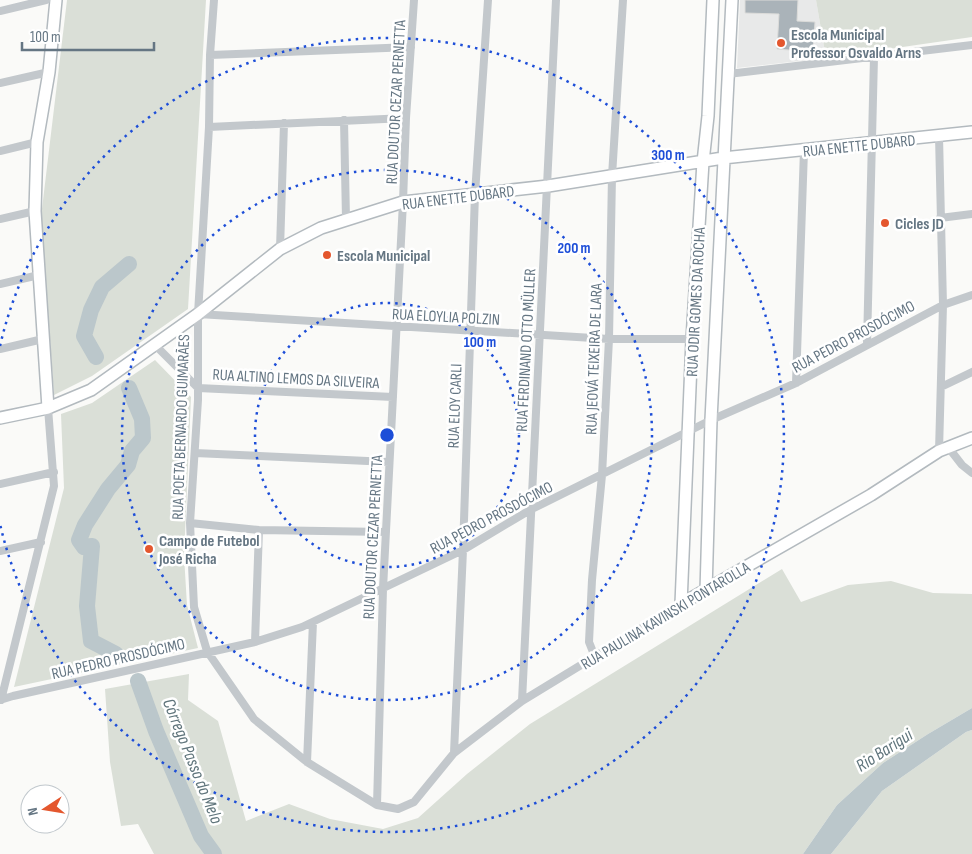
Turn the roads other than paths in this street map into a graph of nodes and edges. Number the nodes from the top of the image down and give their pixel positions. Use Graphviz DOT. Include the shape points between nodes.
graph roads {
  1 [pos="46,0"];
  2 [pos="56,0"];
  3 [pos="214,0"];
  4 [pos="414,0"];
  5 [pos="488,0"];
  6 [pos="556,0"];
  7 [pos="623,0"];
  8 [pos="713,0"];
  9 [pos="732,0"];
  10 [pos="0,11"];
  11 [pos="972,45"];
  12 [pos="411,47"];
  13 [pos="210,55"];
  14 [pos="874,57"];
  15 [pos="49,72"];
  16 [pos="728,74"];
  17 [pos="0,83"];
  18 [pos="406,118"];
  19 [pos="344,120"];
  20 [pos="284,123"];
  21 [pos="209,127"];
  22 [pos="972,132"];
  23 [pos="939,136"];
  24 [pos="37,142"];
  25 [pos="871,144"];
  26 [pos="804,150"];
  27 [pos="0,151"];
  28 [pos="723,158"];
  29 [pos="703,162"];
  30 [pos="612,176"];
  31 [pos="548,186"];
  32 [pos="475,194"];
  33 [pos="404,202"];
  34 [pos="35,211"];
  35 [pos="972,214"];
  36 [pos="0,218"];
  37 [pos="940,218"];
  38 [pos="346,219"];
  39 [pos="280,249"];
  40 [pos="39,275"];
  41 [pos="0,284"];
  42 [pos="972,295"];
  43 [pos="943,305"];
  44 [pos="198,314"];
  45 [pos="397,326"];
  46 [pos="470,331"];
  47 [pos="540,335"];
  48 [pos="43,339"];
  49 [pos="609,339"];
  50 [pos="692,339"];
  51 [pos="867,344"];
  52 [pos="155,345"];
  53 [pos="0,349"];
  54 [pos="972,372"];
  55 [pos="796,383"];
  56 [pos="941,387"];
  57 [pos="198,388"];
  58 [pos="393,397"];
  59 [pos="48,408"];
  60 [pos="0,418"];
  61 [pos="711,420"];
  62 [pos="689,431"];
  63 [pos="972,438"];
  64 [pos="944,449"];
  65 [pos="194,453"];
  66 [pos="390,462"];
  67 [pos="54,472"];
  68 [pos="972,473"];
  69 [pos="602,475"];
  70 [pos="0,484"];
  71 [pos="530,510"];
  72 [pos="190,523"];
  73 [pos="259,530"];
  74 [pos="386,532"];
  75 [pos="41,542"];
  76 [pos="463,550"];
  77 [pos="0,551"];
  78 [pos="383,588"];
  79 [pos="706,591"];
  80 [pos="681,604"];
  81 [pos="313,622"];
  82 [pos="255,642"];
  83 [pos="207,652"];
  84 [pos="594,657"];
  85 [pos="0,700"];
  86 [pos="522,701"];
  87 [pos="454,752"];
  88 [pos="307,762"];
  89 [pos="377,805"];
  1 -- 10 [label="street"];
  2 -- 15 [label="street"];
  3 -- 13 [label="street, RUA POETA BERNARDO GUIMARÃES"];
  4 -- 12 [label="street, RUA DOUTOR CEZAR PERNETTA"];
  5 -- 32 [label="street, RUA ELOY CARLI"];
  6 -- 31 [label="street, RUA FERDINAND OTTO MÜLLER"];
  7 -- 30 [label="street, RUA JEOVÁ TEIXEIRA DE LARA"];
  8 -- 29 [label="street, RUA ODIR GOMES DA ROCHA"];
  9 -- 16 [label="street, RUA ODIR GOMES DA ROCHA"];
  11 -- 14 [label="street"];
  12 -- 13 [label="street"];
  12 -- 18 [label="street, RUA DOUTOR CEZAR PERNETTA"];
  13 -- 21 [label="street, RUA POETA BERNARDO GUIMARÃES"];
  14 -- 16 [label="street"];
  14 -- 25 [label="street"];
  15 -- 17 [label="street"];
  15 -- 24 [label="street"];
  16 -- 28 [label="street, RUA ODIR GOMES DA ROCHA"];
  18 -- 19 [label="street"];
  18 -- 33 [label="street, RUA DOUTOR CEZAR PERNETTA"];
  19 -- 20 [label="street"];
  19 -- 38 [label="street"];
  20 -- 21 [label="street"];
  20 -- 39 [label="street"];
  21 -- 44 [label="street, RUA POETA BERNARDO GUIMARÃES"];
  22 -- 23 [label="street, RUA ENETTE DUBARD"];
  23 -- 25 [label="street, RUA ENETTE DUBARD"];
  23 -- 37 [label="street"];
  24 -- 27 [label="street"];
  24 -- 34 [label="street"];
  25 -- 26 [label="street, RUA ENETTE DUBARD"];
  25 -- 51 [label="street"];
  26 -- 28 [label="street, RUA ENETTE DUBARD"];
  26 -- 55 [label="street"];
  28 -- 29 [label="street, RUA ENETTE DUBARD"];
  28 -- 61 [label="street, RUA ODIR GOMES DA ROCHA"];
  29 -- 30 [label="street, RUA ENETTE DUBARD"];
  29 -- 50 [label="street, RUA ODIR GOMES DA ROCHA"];
  30 -- 31 [label="street, RUA ENETTE DUBARD"];
  30 -- 49 [label="street, RUA JEOVÁ TEIXEIRA DE LARA"];
  31 -- 32 [label="street, RUA ENETTE DUBARD"];
  31 -- 47 [label="street, RUA FERDINAND OTTO MÜLLER"];
  32 -- 33 [label="street, RUA ENETTE DUBARD"];
  32 -- 46 [label="street, RUA ELOY CARLI"];
  33 -- 38 [label="street, RUA ENETTE DUBARD"];
  33 -- 45 [label="street, RUA DOUTOR CEZAR PERNETTA"];
  34 -- 36 [label="street"];
  34 -- 40 [label="street"];
  35 -- 37 [label="street"];
  37 -- 43 [label="street"];
  38 -- 39 [label="street, RUA ENETTE DUBARD" via="320,228"];
  39 -- 44 [label="street, RUA ENETTE DUBARD"];
  40 -- 41 [label="street"];
  40 -- 48 [label="street"];
  42 -- 43 [label="street, RUA PEDRO PROSDÓCIMO"];
  43 -- 51 [label="street, RUA PEDRO PROSDÓCIMO"];
  43 -- 56 [label="street"];
  44 -- 45 [label="street, RUA ELOYLIA POLZIN"];
  44 -- 52 [label="street, RUA ENETTE DUBARD"];
  44 -- 57 [label="street, RUA POETA BERNARDO GUIMARÃES"];
  45 -- 46 [label="street, RUA ELOYLIA POLZIN"];
  45 -- 58 [label="street, RUA DOUTOR CEZAR PERNETTA"];
  46 -- 47 [label="street, RUA ELOYLIA POLZIN"];
  46 -- 76 [label="street, RUA ELOY CARLI"];
  47 -- 49 [label="street, RUA ELOYLIA POLZIN"];
  47 -- 71 [label="street, RUA FERDINAND OTTO MÜLLER"];
  48 -- 53 [label="street"];
  48 -- 59 [label="street"];
  49 -- 50 [label="street, RUA ELOYLIA POLZIN"];
  49 -- 69 [label="street, RUA JEOVÁ TEIXEIRA DE LARA"];
  50 -- 62 [label="street, RUA ODIR GOMES DA ROCHA"];
  51 -- 55 [label="street, RUA PEDRO PROSDÓCIMO"];
  52 -- 57 [label="street, RUA ALTINO LEMOS DA SILVEIRA"];
  52 -- 59 [label="street, RUA ENETTE DUBARD" via="91,390"];
  54 -- 56 [label="street"];
  55 -- 61 [label="street, RUA PEDRO PROSDÓCIMO"];
  56 -- 64 [label="street"];
  57 -- 58 [label="street, RUA ALTINO LEMOS DA SILVEIRA"];
  57 -- 65 [label="street, RUA POETA BERNARDO GUIMARÃES"];
  58 -- 66 [label="street, RUA DOUTOR CEZAR PERNETTA"];
  59 -- 60 [label="street, RUA ENETTE DUBARD"];
  59 -- 67 [label="street"];
  61 -- 62 [label="street, RUA PEDRO PROSDÓCIMO"];
  61 -- 79 [label="street, RUA ODIR GOMES DA ROCHA"];
  62 -- 69 [label="street, RUA PEDRO PROSDÓCIMO"];
  62 -- 80 [label="street, RUA ODIR GOMES DA ROCHA"];
  63 -- 64 [label="street, RUA PAULINA KAVINSKI PONTAROLLA"];
  64 -- 68 [label="street"];
  64 -- 79 [label="street, RUA PAULINA KAVINSKI PONTAROLLA"];
  65 -- 66 [label="street"];
  65 -- 72 [label="street, RUA POETA BERNARDO GUIMARÃES"];
  66 -- 74 [label="street, RUA DOUTOR CEZAR PERNETTA"];
  67 -- 70 [label="street"];
  67 -- 75 [label="street" via="54,486"];
  69 -- 71 [label="street, RUA PEDRO PROSDÓCIMO"];
  69 -- 84 [label="street, RUA JEOVÁ TEIXEIRA DE LARA" via="589,642"];
  71 -- 76 [label="street, RUA PEDRO PROSDÓCIMO"];
  71 -- 86 [label="street, RUA FERDINAND OTTO MÜLLER"];
  72 -- 73 [label="street"];
  72 -- 83 [label="street, RUA POETA BERNARDO GUIMARÃES" via="194,607"];
  73 -- 74 [label="street"];
  73 -- 82 [label="street"];
  74 -- 78 [label="street, RUA DOUTOR CEZAR PERNETTA"];
  75 -- 77 [label="street"];
  75 -- 85 [label="street"];
  76 -- 78 [label="street, RUA PEDRO PROSDÓCIMO"];
  76 -- 87 [label="street, RUA ELOY CARLI"];
  78 -- 81 [label="street, RUA PEDRO PROSDÓCIMO"];
  78 -- 89 [label="street, RUA DOUTOR CEZAR PERNETTA"];
  79 -- 80 [label="street, RUA PAULINA KAVINSKI PONTAROLLA"];
  80 -- 84 [label="street, RUA PAULINA KAVINSKI PONTAROLLA"];
  81 -- 82 [label="street, RUA PEDRO PROSDÓCIMO"];
  81 -- 88 [label="street"];
  82 -- 83 [label="street, RUA PEDRO PROSDÓCIMO"];
  83 -- 85 [label="street, RUA PEDRO PROSDÓCIMO"];
  83 -- 88 [label="street, RUA POETA BERNARDO GUIMARÃES" via="254,719"];
  84 -- 86 [label="street, RUA PAULINA KAVINSKI PONTAROLLA"];
  86 -- 87 [label="street, RUA PAULINA KAVINSKI PONTAROLLA"];
  87 -- 89 [label="street, RUA PAULINA KAVINSKI PONTAROLLA" via="414,802 398,809"];
  88 -- 89 [label="street, RUA POETA BERNARDO GUIMARÃES"];
}
